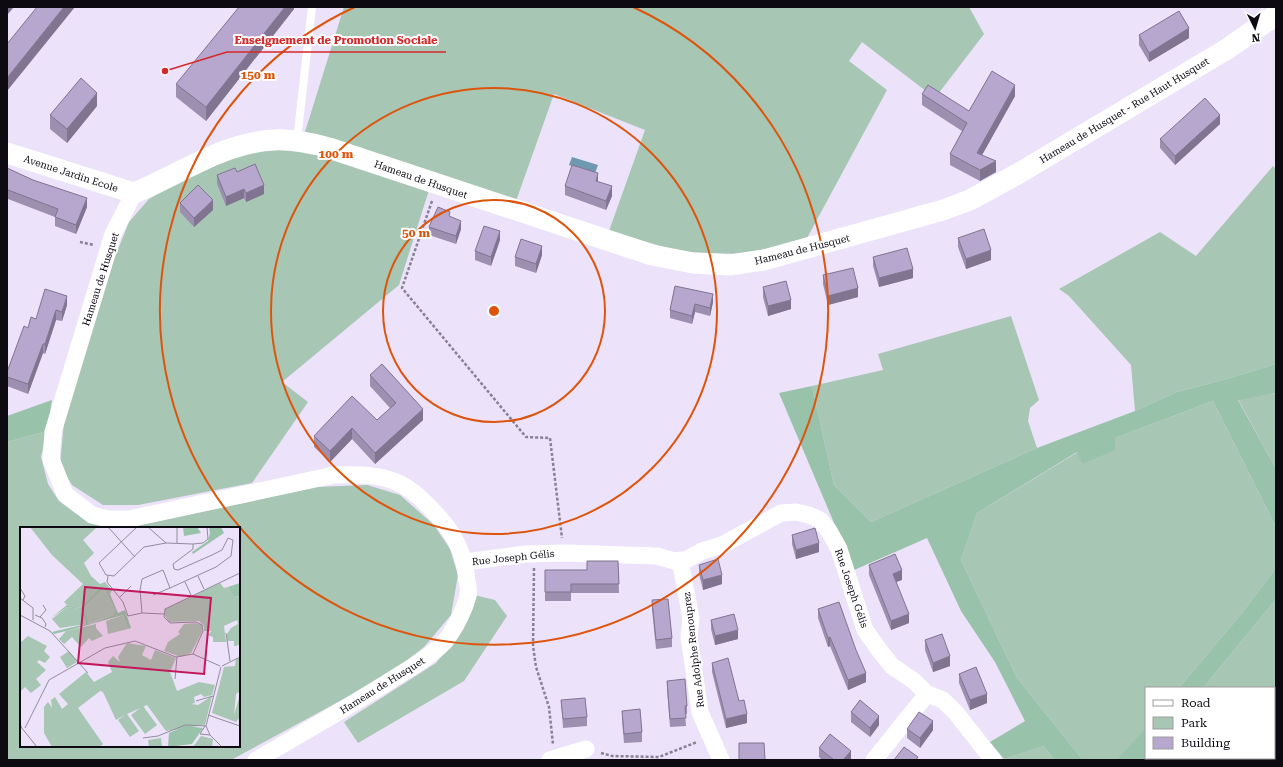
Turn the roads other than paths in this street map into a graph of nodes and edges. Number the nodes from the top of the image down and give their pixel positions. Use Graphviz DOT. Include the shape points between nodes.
graph roads {
  1 [pos="312,7"];
  2 [pos="1273,7"];
  3 [pos="1276,10"];
  4 [pos="1276,15"];
  5 [pos="296,141"];
  6 [pos="7,153"];
  7 [pos="134,193"];
  8 [pos="970,200"];
  9 [pos="680,560"];
  10 [pos="465,562"];
  11 [pos="927,694"];
  12 [pos="586,749"];
  13 [pos="552,759"];
  14 [pos="256,760"];
  15 [pos="720,760"];
  16 [pos="874,760"];
  17 [pos="993,760"];
  1 -- 5 [label="lane"];
  2 -- 3 [label="street"];
  4 -- 8 [label="street, Hameau de Husquet - Rue Haut Husquet" via="1227,49"];
  5 -- 7 [label="street, Hameau de Husquet" via="252,142 233,148"];
  5 -- 8 [label="street, Hameau de Husquet" via="329,148 652,255 693,263 730,265 764,260 943,210"];
  6 -- 7 [label="street, Avenue Jardin Ecole"];
  7 -- 10 [label="street, Hameau de Husquet" via="113,234 53,432 52,459 65,494 92,514 108,519 130,519 334,476 363,474 392,479 416,493 453,534"];
  9 -- 10 [label="street, Rue Joseph Gélis" via="674,561 657,556 564,553"];
  9 -- 11 [label="street, Rue Joseph Gélis" via="722,545 781,513 796,512 820,520 830,531 839,549 865,630 892,666 914,681"];
  9 -- 15 [label="street, Rue Adolphe Renouprez" via="691,618 689,637 699,705"];
  10 -- 14 [label="street, Hameau de Husquet" via="468,594 458,620 446,640 418,663"];
  11 -- 16 [label="street"];
  11 -- 17 [label="street, Rue Joseph Gélis" via="943,700 956,713"];
  12 -- 13 [label="street"];
}
